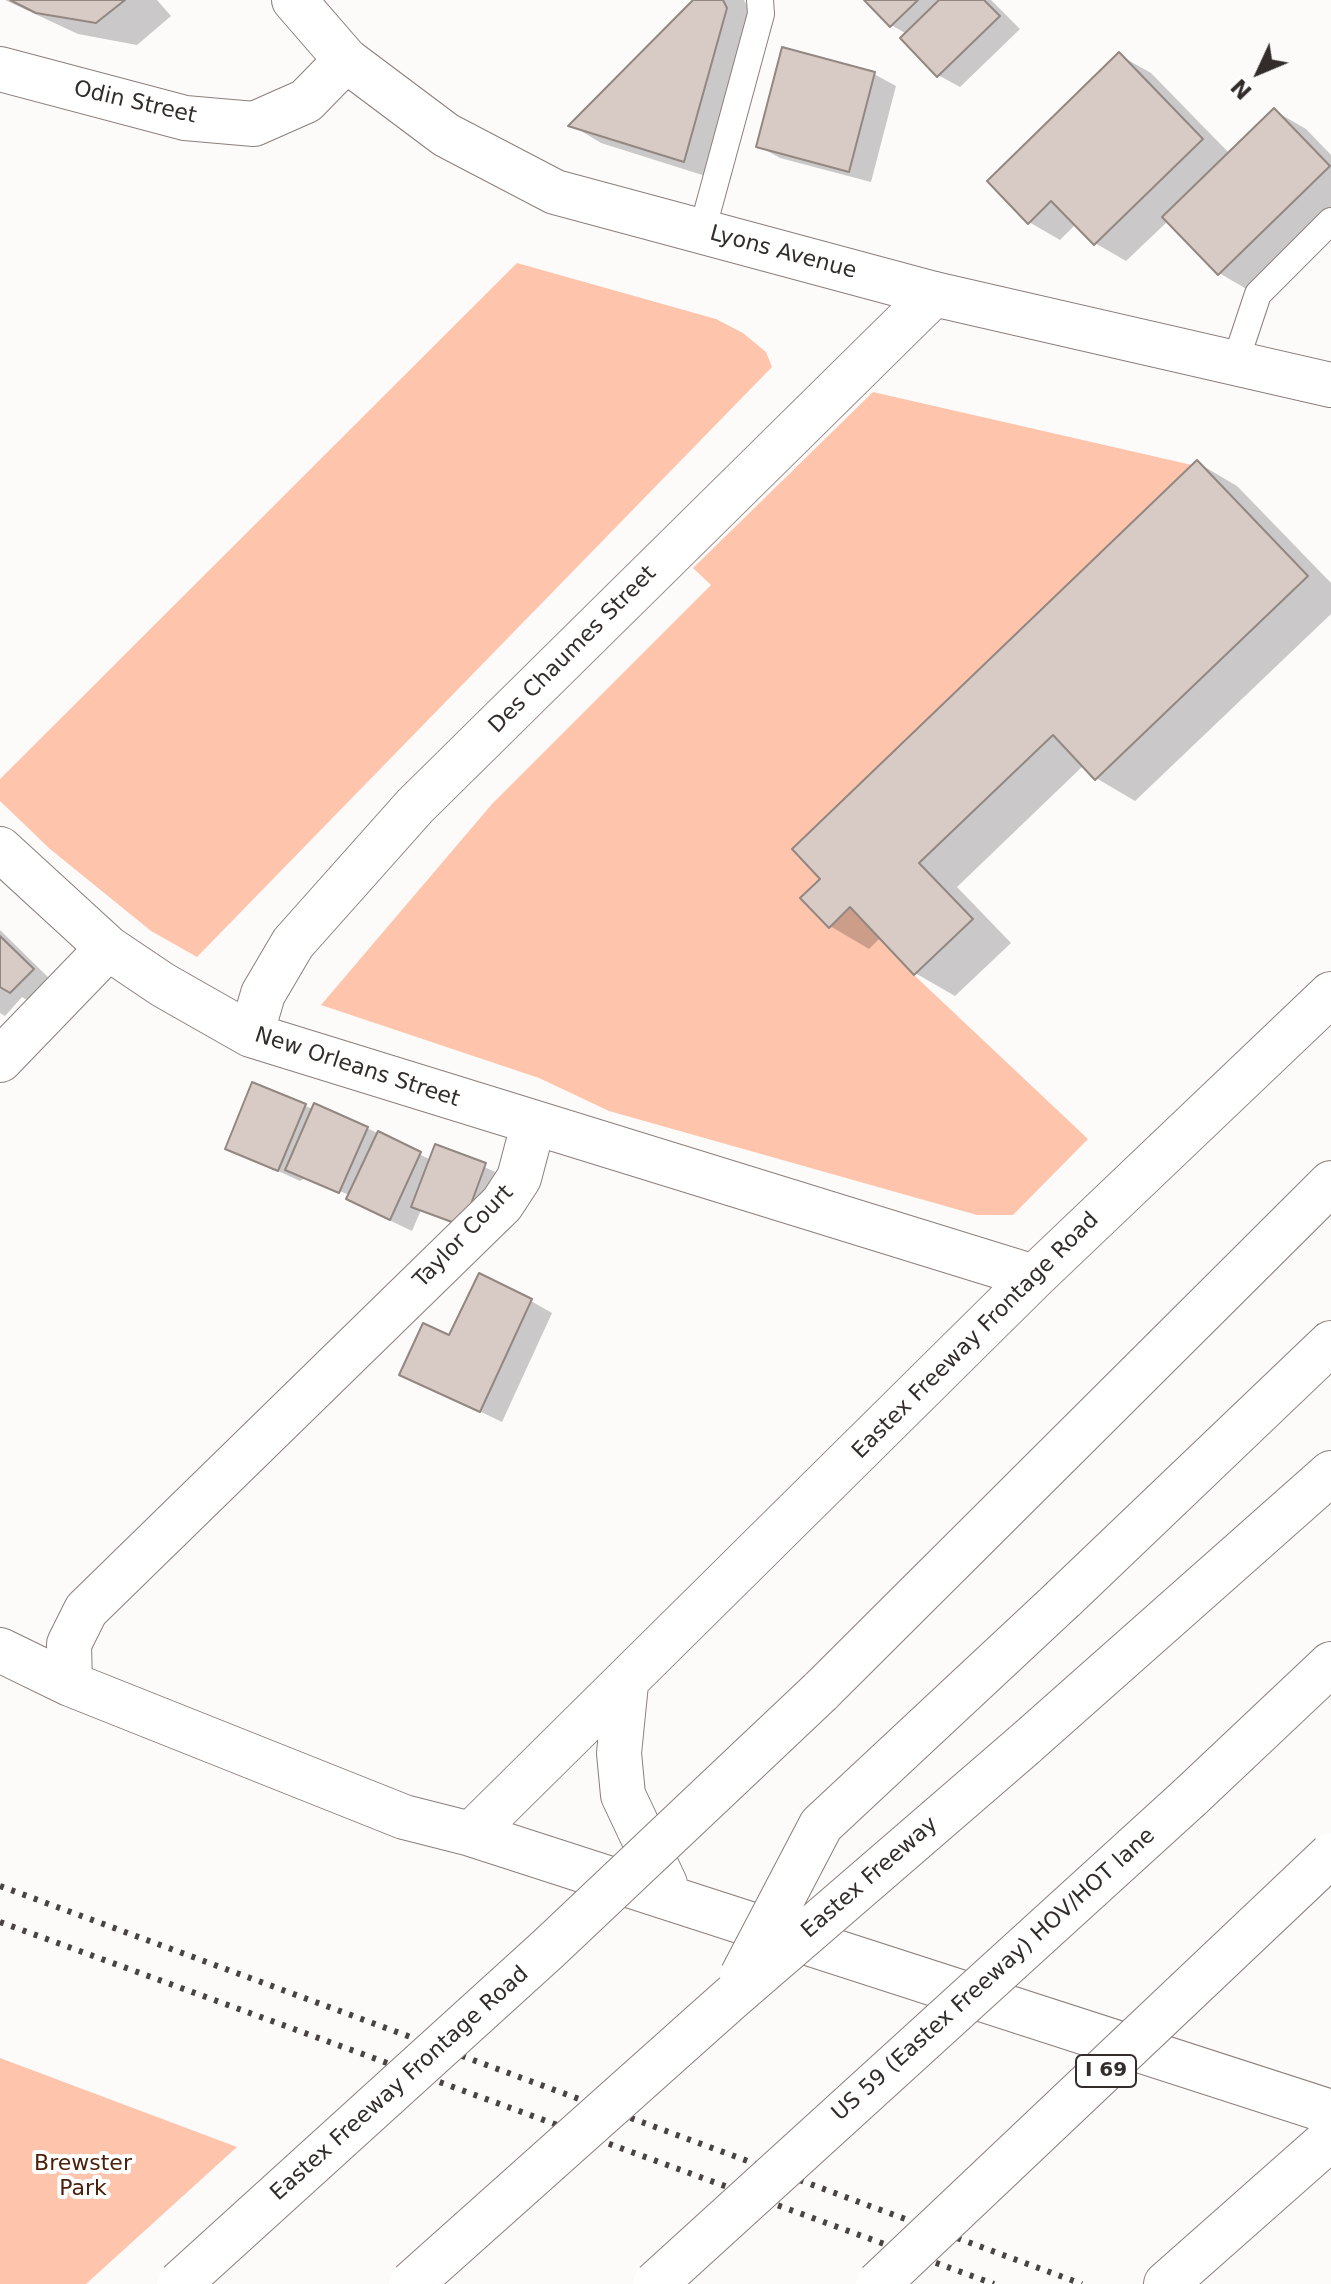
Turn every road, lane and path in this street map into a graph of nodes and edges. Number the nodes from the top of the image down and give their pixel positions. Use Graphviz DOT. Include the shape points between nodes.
graph roads {
  1 [pos="294,0"];
  2 [pos="760,0"];
  3 [pos="346,60"];
  4 [pos="0,69"];
  5 [pos="1331,221"];
  6 [pos="702,231"];
  7 [pos="934,294"];
  8 [pos="1235,363"];
  9 [pos="1331,385"];
  10 [pos="0,849"];
  11 [pos="108,948"];
  12 [pos="1331,994"];
  13 [pos="251,1035"];
  14 [pos="0,1060"];
  15 [pos="533,1125"];
  16 [pos="1331,1183"];
  17 [pos="1034,1277"];
  18 [pos="1331,1343"];
  19 [pos="1331,1473"];
  20 [pos="0,1650"];
  21 [pos="1331,1664"];
  22 [pos="70,1684"];
  23 [pos="626,1684"];
  24 [pos="471,1834"];
  25 [pos="1331,1855"];
  26 [pos="672,1899"];
  27 [pos="730,1999"];
  28 [pos="1331,2112"];
  29 [pos="1331,2138"];
  30 [pos="179,2284"];
  31 [pos="411,2284"];
  32 [pos="655,2284"];
  33 [pos="878,2284"];
  34 [pos="1166,2284"];
  1 -- 3 [label="main road, Lyons Avenue"];
  2 -- 6 [label="lane" via="761,14"];
  3 -- 4 [label="main road, Odin Street" via="306,101 254,124 185,118"];
  3 -- 6 [label="main road, Lyons Avenue" via="446,135 555,192"];
  5 -- 8 [label="lane" via="1258,294"];
  6 -- 7 [label="main road, Lyons Avenue"];
  7 -- 8 [label="main road, Lyons Avenue"];
  7 -- 13 [label="main road, Des Chaumes Street" via="415,806 293,943 263,994"];
  8 -- 9 [label="main road, Lyons Avenue"];
  10 -- 11 [label="main road, New Orleans Street"];
  11 -- 13 [label="main road, New Orleans Street"];
  11 -- 14 [label="main road"];
  12 -- 17 [label="main road, Eastex Freeway Frontage Road"];
  13 -- 15 [label="main road, New Orleans Street"];
  15 -- 17 [label="main road"];
  15 -- 22 [label="main road, Taylor Court" via="519,1178 502,1204 86,1610 69,1644"];
  16 -- 30 [label="main road, Eastex Freeway Frontage Road, bridge" via="820,1692 536,1960"];
  17 -- 23 [label="main road, Eastex Freeway Frontage Road"];
  18 -- 27 [label="main road, bridge" via="821,1825"];
  19 -- 27 [label="main road, Eastex Freeway, bridge"];
  20 -- 22 [label="main road"];
  21 -- 32 [label="main road, US 59 (Eastex Freeway) HOV/HOT lane, bridge"];
  22 -- 24 [label="main road" via="404,1817"];
  23 -- 24 [label="main road, Eastex Freeway Frontage Road"];
  23 -- 26 [label="main road" via="619,1753 623,1795"];
  24 -- 26 [label="main road"];
  25 -- 33 [label="main road, I 69, bridge"];
  26 -- 28 [label="main road"];
  27 -- 31 [label="main road, Eastex Freeway, bridge"];
  29 -- 34 [label="main road"];
}
